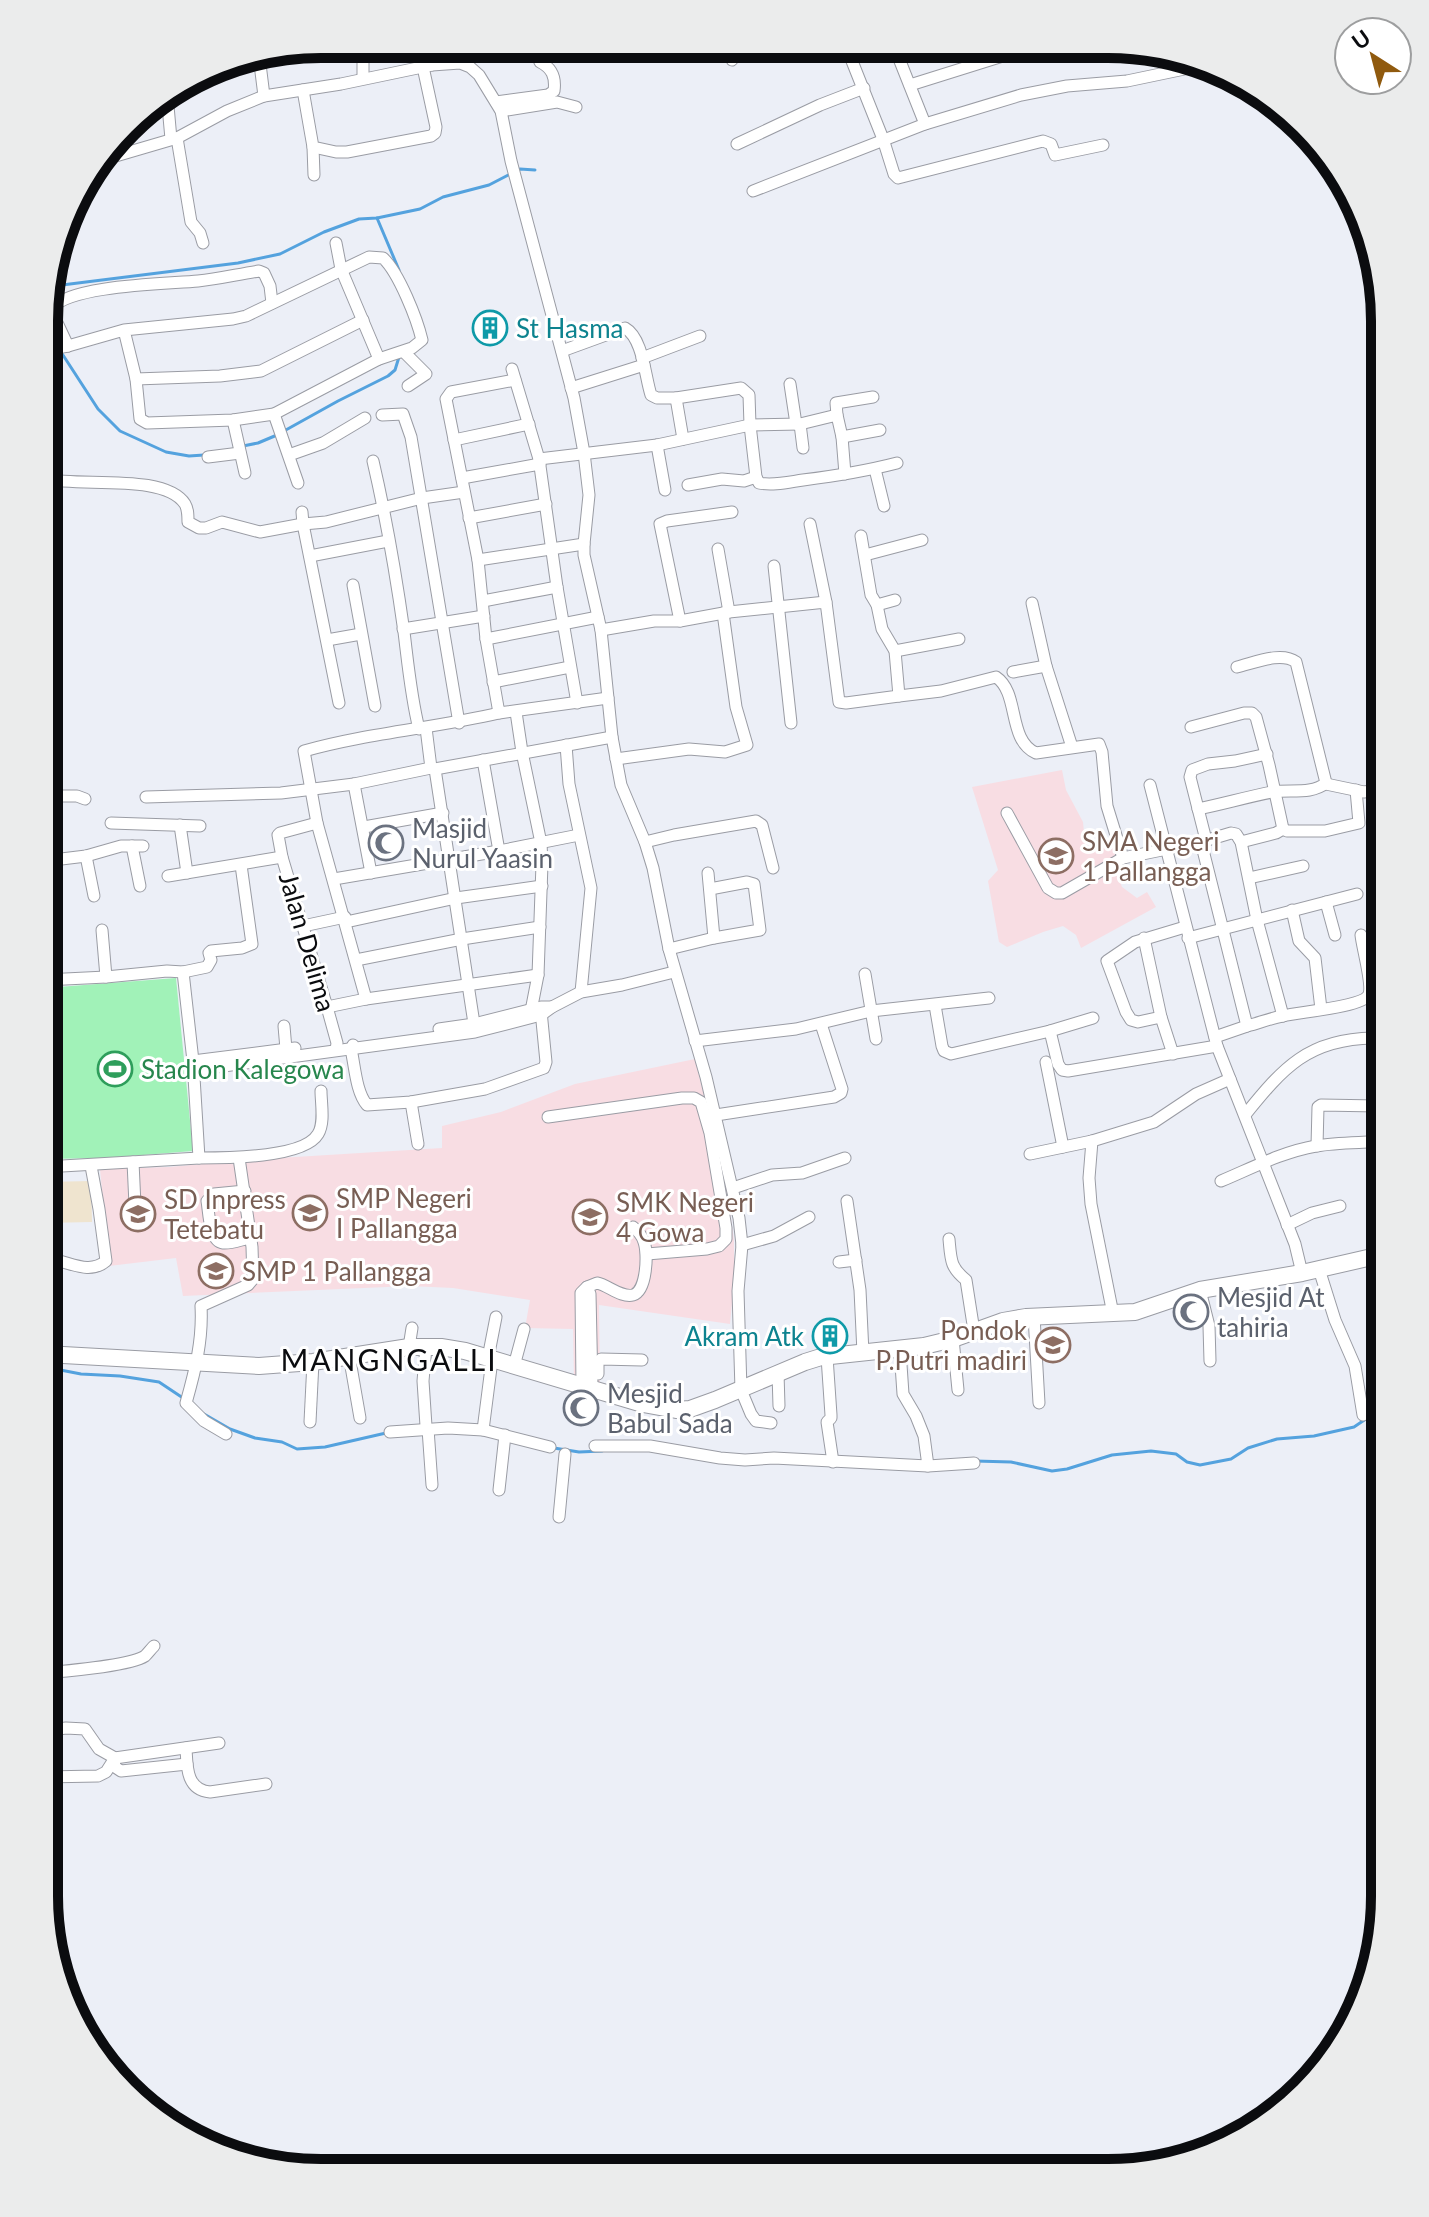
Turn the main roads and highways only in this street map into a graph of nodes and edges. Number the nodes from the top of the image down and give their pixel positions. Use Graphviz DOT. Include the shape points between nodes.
graph roads {
  1 [pos="1370,1257"];
  2 [pos="58,1355"];
  1 -- 2 [label="main road" via="1200,1290 1135,1312 1034,1316 900,1350 827,1357 690,1409 643,1404 589,1383 465,1351 426,1347 259,1366"];
}
